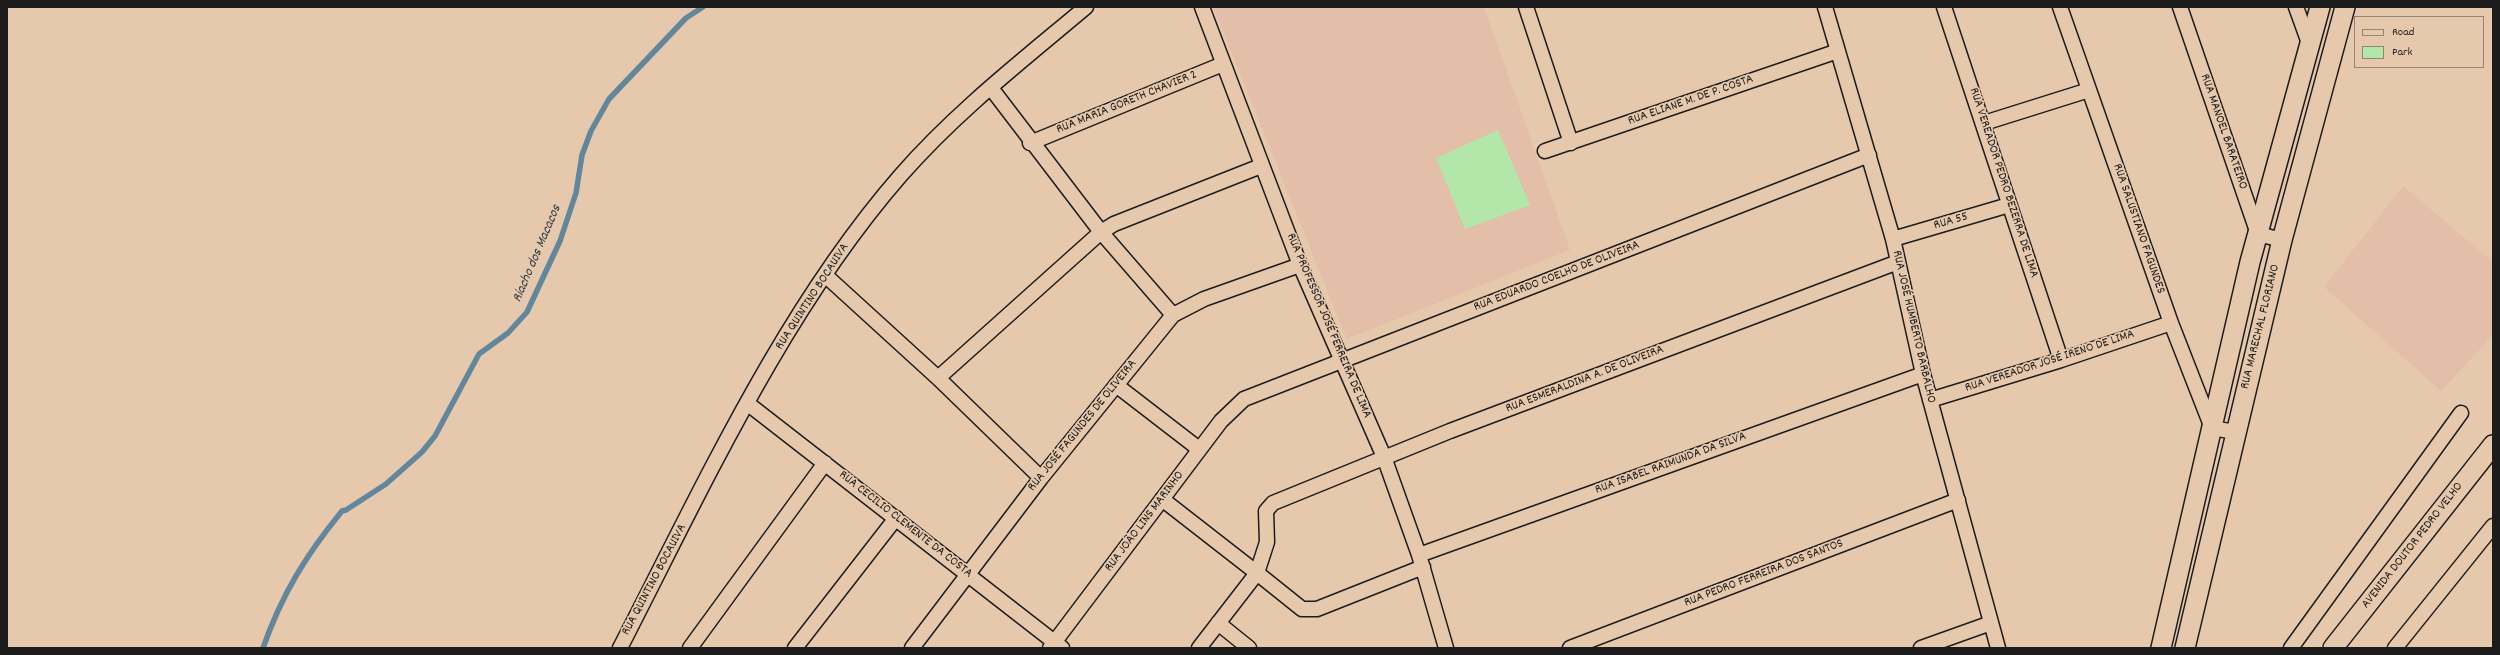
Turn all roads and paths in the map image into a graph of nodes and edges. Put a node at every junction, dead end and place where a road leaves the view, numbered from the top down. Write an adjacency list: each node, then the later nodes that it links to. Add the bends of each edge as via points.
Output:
1 (1086, 7): 16 (street, RUA QUINTINO BOCAUIVA)
2 (1202, 7): 13 (street, RUA PROFESSOR JOSÉ FERREIRA DE LIMA)
3 (1526, 7): 20 (street)
4 (1825, 7): 12 (street, RUA JOSÉ HUMBERTO BARBALHO)
5 (1944, 7): 18 (street, RUA VEREADOR PEDRO BEZERRA DE LIMA)
6 (2060, 7): 17 (street, RUA SALUSTIANO FAGUNDES)
7 (2180, 7): 26 (street, RUA MANOEL BARATEIRO)
8 (2296, 7): 11 (street)
9 (2320, 7): 11 (street, RUA MARECHAL FLORIANO)
10 (2345, 7): 15 (street, RUA MARECHAL FLORIANO)
11 (2309, 43): 14 (street, RUA MARECHAL FLORIANO)
12 (1838, 51): 20 (street, RUA ELIANE M. DE P. COSTA); 22 (street, RUA JOSÉ HUMBERTO BARBALHO)
13 (1223, 64): 19 (street, RUA MARIA GORETH CHAVIER 2); 23 (street, RUA PROFESSOR JOSÉ FERREIRA DE LIMA)
14 (2302, 69): 15 (street); 26 (street, RUA MARECHAL FLORIANO)
15 (2327, 75): 28 (street, RUA MARECHAL FLORIANO)
16 (991, 88): 19 (street); 31 (street, RUA QUINTINO BOCAUIVA, via 940,133 901,175)
17 (2089, 90): 18 (street); 33 (street, RUA SALUSTIANO FAGUNDES)
18 (1984, 123): 24 (street, RUA VEREADOR PEDRO BEZERRA DE LIMA)
19 (1030, 143): 25 (street)
20 (1571, 143): 21 (street, RUA ELIANE M. DE P. COSTA)
21 (1545, 151)
22 (1869, 155): 27 (street, RUA JOSÉ HUMBERTO BARBALHO); 35 (street, RUA EDUARDO COELHO DE OLIVEIRA)
23 (1261, 166): 25 (street, via 1114,224); 30 (street, RUA PROFESSOR JOSÉ FERREIRA DE LIMA)
24 (2009, 205): 27 (street, RUA 55); 34 (street, RUA VEREADOR PEDRO BEZERRA DE LIMA)
25 (1101, 232): 32 (street); 37 (street)
26 (2258, 234): 28 (street); 43 (street, RUA MARECHAL FLORIANO)
27 (1893, 239): 29 (street, RUA JOSÉ HUMBERTO BARBALHO)
28 (2282, 240): 44 (street, RUA MARECHAL FLORIANO)
29 (1898, 262): 36 (street, RUA JOSÉ HUMBERTO BARBALHO); 47 (street, RUA ESMERALDINA A. DE OLIVEIRA)
30 (1300, 265): 32 (street, RUA JOSÉ FAGUNDES DE OLIVEIRA, via 1204,299); 35 (street, RUA PROFESSOR JOSÉ FERREIRA DE LIMA)
31 (825, 274): 37 (street); 41 (street, RUA QUINTINO BOCAUIVA)
32 (1173, 315): 38 (street, RUA JOSÉ FAGUNDES DE OLIVEIRA)
33 (2171, 323): 34 (street, RUA VEREADOR JOSÉ IRENO DE LIMA); 43 (street, RUA SALUSTIANO FAGUNDES)
34 (2062, 360): 40 (street, RUA VEREADOR JOSÉ IRENO DE LIMA)
35 (1343, 361): 39 (street, RUA EDUARDO COELHO DE OLIVEIRA); 47 (street, RUA PROFESSOR JOSÉ FERREIRA DE LIMA)
36 (1923, 374): 40 (street, RUA JOSÉ HUMBERTO BARBALHO); 54 (street, RUA ISABEL RAIMUNDA DA SILVA)
37 (938, 378): 49 (street)
38 (1116, 385): 46 (street); 49 (street, RUA JOSÉ FAGUNDES DE OLIVEIRA)
39 (1244, 399): 46 (street, RUA JOÃO LINS MARINHO, via 1221,421)
40 (1930, 400): 51 (street, RUA JOSÉ HUMBERTO BARBALHO)
41 (747, 402): 48 (street, RUA CECILIO CLEMENTE DA COSTA); 60 (street, RUA QUINTINO BOCAUIVA)
42 (2461, 413): 72 (street)
43 (2212, 428): 44 (street); 70 (street, RUA MARECHAL FLORIANO)
44 (2235, 432): 71 (street, RUA MARECHAL FLORIANO)
45 (2493, 445): 73 (street, AVENIDA DOUTOR PEDRO VELHO)
46 (1199, 449): 50 (street, RUA JOÃO LINS MARINHO)
47 (1384, 457): 54 (street, RUA PROFESSOR JOSÉ FERREIRA DE LIMA); 55 (street, RUA ESMERALDINA A. DE OLIVEIRA, via 1273,503 1266,511 1267,542)
48 (825, 462): 52 (street, RUA CECILIO CLEMENTE DA COSTA); 61 (street)
49 (1041, 478): 56 (street, RUA JOSÉ FAGUNDES DE OLIVEIRA)
50 (1162, 499): 55 (street, RUA ISABEL RAIMUNDA DA SILVA); 59 (street, RUA JOÃO LINS MARINHO)
51 (1958, 500): 58 (street, RUA JOSÉ HUMBERTO BARBALHO); 67 (street, RUA PEDRO FERREIRA DOS SANTOS)
52 (896, 518): 56 (street, RUA CECILIO CLEMENTE DA COSTA); 62 (street)
53 (2493, 526): 74 (street)
54 (1421, 561): 55 (street, RUA ISABEL RAIMUNDA DA SILVA, via 1317,609 1302,609); 66 (street, RUA PROFESSOR JOSÉ FERREIRA DE LIMA)
55 (1257, 573): 57 (street)
56 (968, 574): 59 (street, RUA CECILIO CLEMENTE DA COSTA); 63 (street, RUA JOSÉ FAGUNDES DE OLIVEIRA)
57 (1218, 623): 64 (street); 65 (street)
58 (1991, 623): 68 (street); 69 (street, RUA JOSÉ HUMBERTO BARBALHO)
59 (1055, 646)
60 (620, 648)
61 (690, 648)
62 (795, 648)
63 (912, 648)
64 (1199, 648)
65 (1249, 648)
66 (1446, 648)
67 (1570, 648)
68 (1921, 648)
69 (1998, 648)
70 (2161, 648)
71 (2185, 648)
72 (2291, 648)
73 (2333, 648)
74 (2395, 648)

